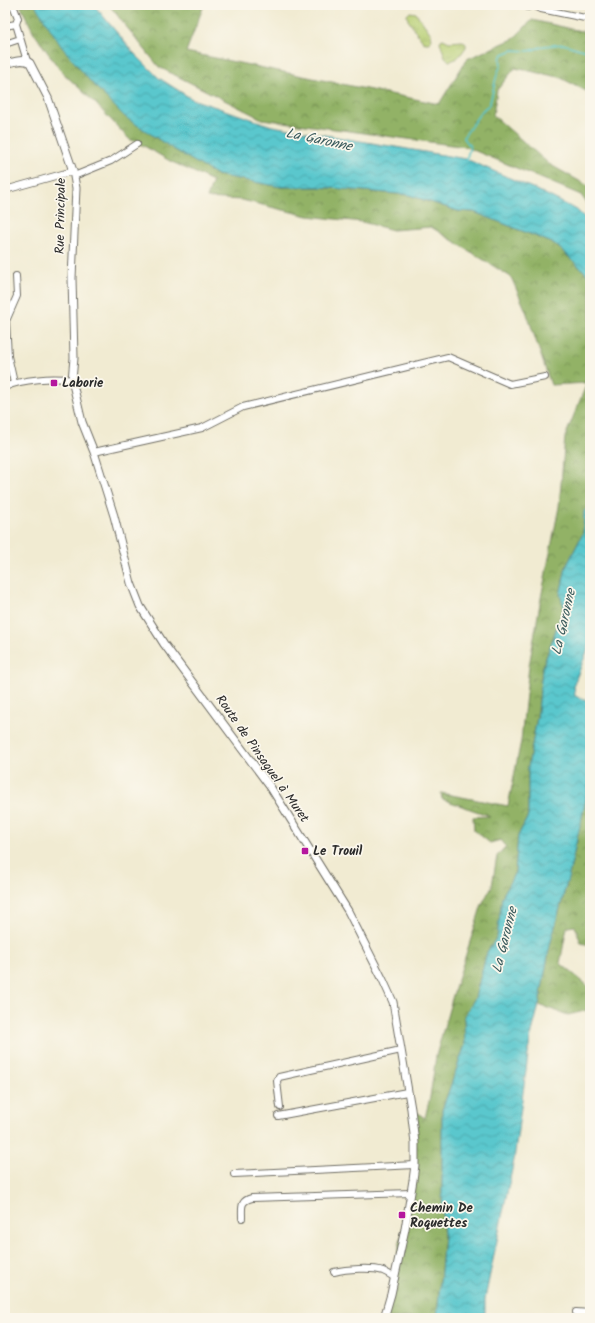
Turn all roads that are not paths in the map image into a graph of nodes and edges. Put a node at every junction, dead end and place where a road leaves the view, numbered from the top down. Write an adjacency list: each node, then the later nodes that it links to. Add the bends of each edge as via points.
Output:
1 (13, 5): 5 (street, via 18,18)
2 (524, 5): 3 (street)
3 (533, 5): 4 (street)
4 (590, 19)
5 (16, 24): 6 (street); 7 (street)
6 (5, 26)
7 (20, 40): 8 (street); 9 (street)
8 (5, 44)
9 (27, 61): 10 (street); 12 (street, Rue Principale, via 48,98)
10 (5, 64)
11 (137, 144): 12 (street, via 110,161)
12 (74, 174): 13 (street); 16 (street, Rue Principale, via 76,188 72,278)
13 (5, 190)
14 (16, 276): 17 (street, via 17,296 6,321 8,356)
15 (545, 377): 19 (street, via 510,384 448,356 243,408 202,428)
16 (72, 380): 17 (street, via 45,379); 19 (street, via 82,422)
17 (14, 383): 18 (street)
18 (5, 387)
19 (94, 452): 20 (street, Route de Pinsaguel à Muret, via 131,583 140,606 164,644 271,788 348,911 393,1002)
20 (401, 1050): 21 (street, Route de Pinsaguel à Muret); 22 (street, via 279,1077 277,1081)
21 (407, 1092): 23 (street); 24 (street, Route de Pinsaguel à Muret, via 415,1143)
22 (280, 1107)
23 (278, 1116)
24 (415, 1165): 25 (street); 26 (street, Route de Pinsaguel à Muret)
25 (234, 1174)
26 (411, 1193): 27 (street, via 252,1198 245,1200 242,1205); 29 (street, Route de Pinsaguel à Muret)
27 (242, 1218)
28 (334, 1272): 29 (street, via 345,1269 378,1270)
29 (395, 1278): 32 (street, Route de Pinsaguel à Muret)
30 (576, 1312): 31 (street)
31 (590, 1313)
32 (384, 1318)

